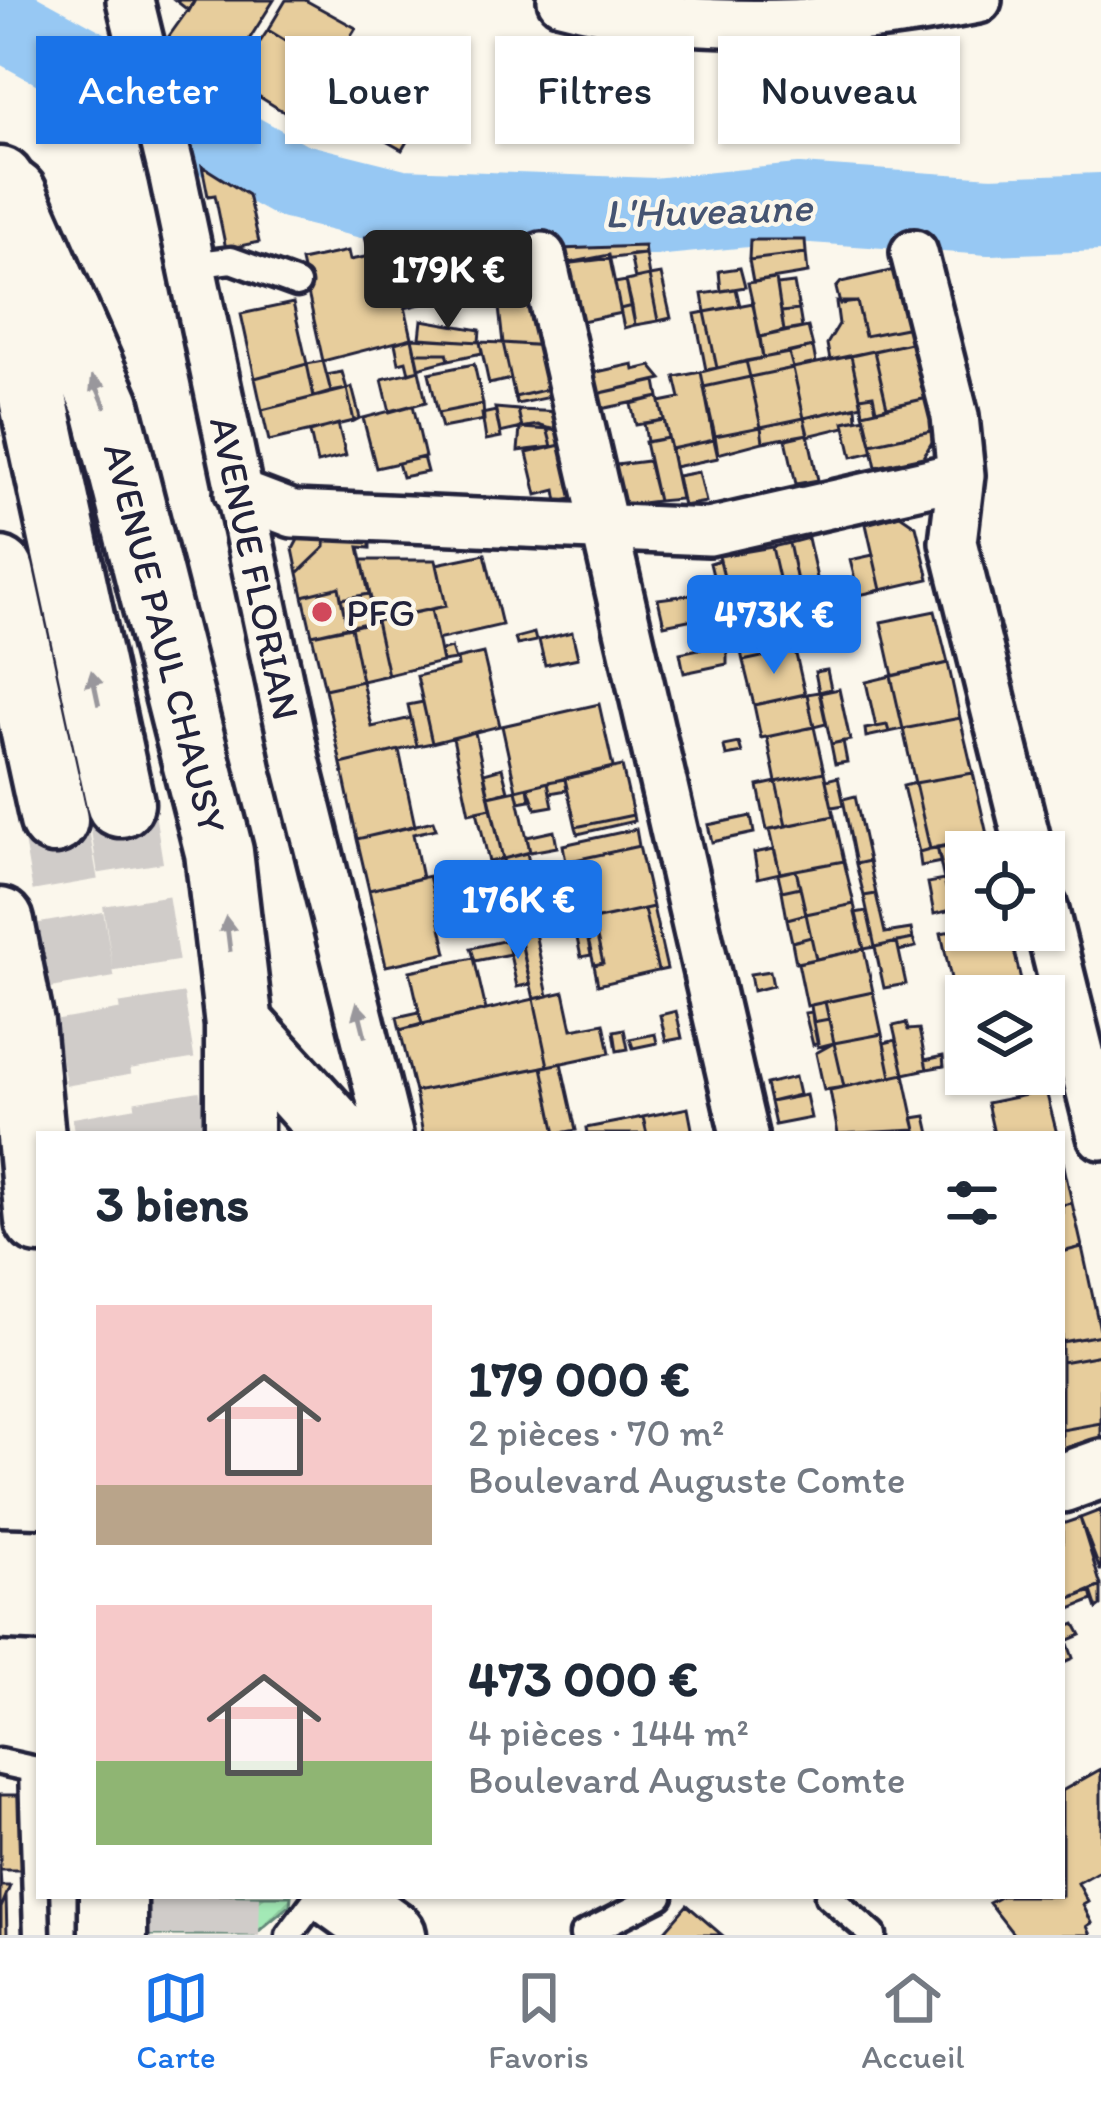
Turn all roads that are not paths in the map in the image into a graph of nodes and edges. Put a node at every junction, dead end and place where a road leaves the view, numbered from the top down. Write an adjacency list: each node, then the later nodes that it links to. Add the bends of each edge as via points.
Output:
1 (130, 0): 9 (street, AVENUE FLORIAN)
2 (561, 0): 4 (street, via 705,24)
3 (978, 0): 4 (street)
4 (885, 7)
5 (0, 164): 20 (main road, AVENUE PAUL CHAUSY, one-way to 5, via 219,852 106,405)
6 (0, 181): 15 (main road, one-way to 6, via 25,361)
7 (914, 253): 11 (street, via 955,416)
8 (542, 256): 13 (street)
9 (192, 265): 10 (lane, via 231,260); 12 (street, AVENUE FLORIAN)
10 (296, 284)
11 (961, 475): 13 (street, via 709,532); 17 (street, via 953,542)
12 (238, 493): 13 (street, via 293,514); 23 (street, AVENUE FLORIAN, one-way to 12)
13 (600, 526): 24 (street)
14 (0, 571): 16 (main road)
15 (120, 802)
16 (54, 820)
17 (1025, 831)
18 (0, 922): 26 (main road, via 20,1022)
19 (1055, 951): 25 (street)
20 (238, 1025): 21 (main road, AVENUE PAUL CHAUSY); 22 (main road)
21 (239, 1131)
22 (335, 1131)
23 (387, 1131)
24 (743, 1131)
25 (1101, 1136)
26 (36, 1189)
27 (1101, 1469): 28 (street)
28 (1065, 1482)
29 (0, 1558): 30 (street)
30 (36, 1559)
31 (0, 1610): 32 (street)
32 (36, 1612)
33 (0, 1762): 34 (lane, via 32,1769)
34 (36, 1880)
35 (37, 1899): 41 (lane)
36 (112, 1899): 42 (main road)
37 (316, 1899): 43 (lane)
38 (342, 1899): 44 (main road)
39 (655, 1899): 45 (lane)
40 (831, 1899): 46 (lane)
41 (38, 1935)
42 (113, 1935)
43 (289, 1935)
44 (392, 1935)
45 (583, 1935)
46 (873, 1935)

